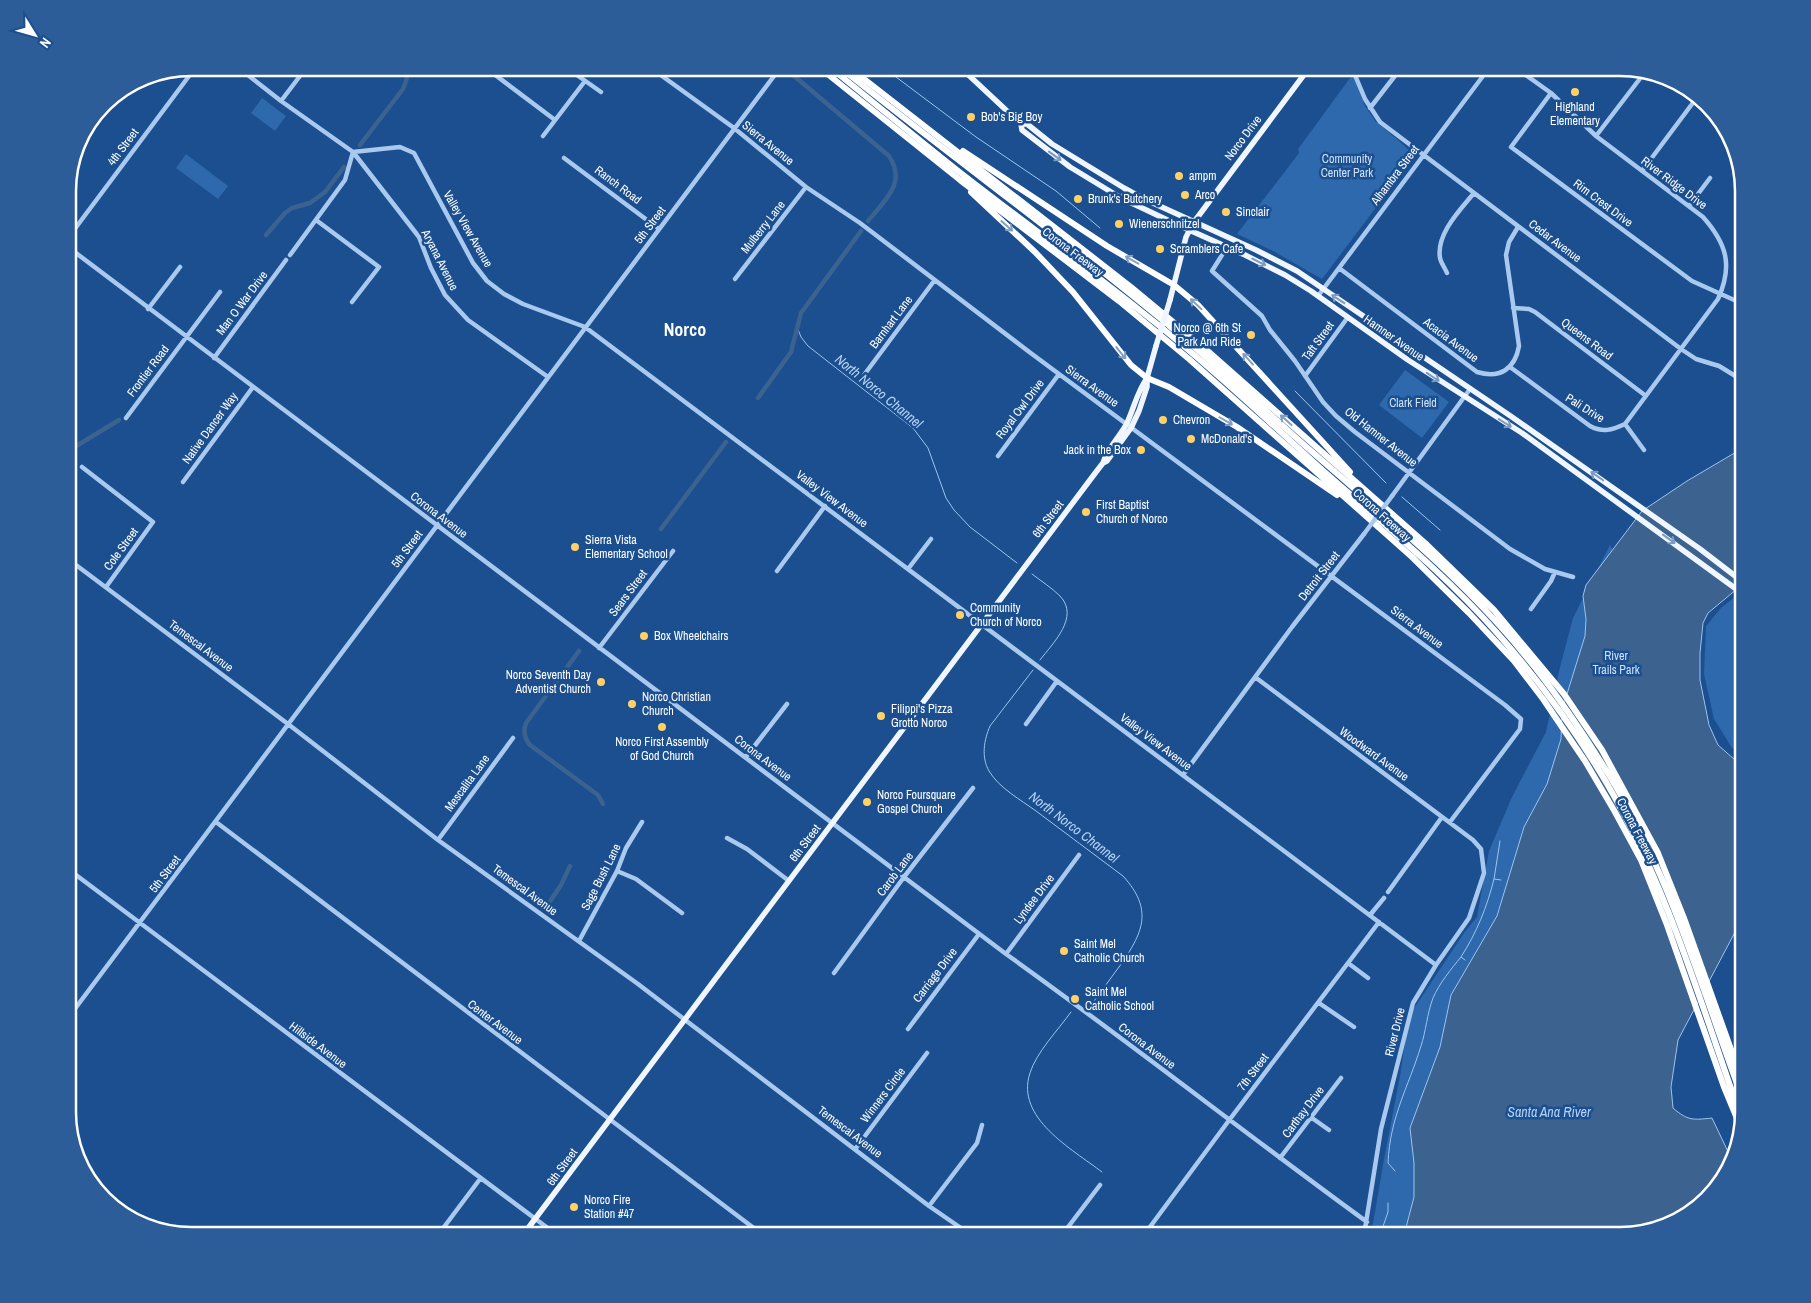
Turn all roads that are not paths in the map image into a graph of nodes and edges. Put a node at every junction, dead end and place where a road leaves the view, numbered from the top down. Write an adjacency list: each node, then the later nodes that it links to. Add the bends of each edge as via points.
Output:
1 (189, 76): 45 (street, 4th Street)
2 (249, 76): 22 (street)
3 (300, 76): 22 (street)
4 (496, 76): 26 (street)
5 (578, 76): 19 (street)
6 (662, 76): 28 (street, Sierra Avenue)
7 (773, 76): 28 (street, 5th Street)
8 (830, 76): 36 (highway, Corona Freeway)
9 (841, 76): 108 (highway, via 956,170 1144,313 1249,403 1457,591 1497,632)
10 (850, 76): 108 (highway, via 1186,340 1368,501 1461,585 1523,653)
11 (860, 76): 25 (highway, Corona Freeway)
12 (970, 76): 27 (main road, Hamner Avenue)
13 (1303, 76): 43 (main road, Norco Drive)
14 (1356, 76): 24 (street, Cedar Avenue)
15 (1395, 76): 24 (street)
16 (1483, 76): 32 (street, Alhambra Street)
17 (1527, 76): 21 (street, River Ridge Drive)
18 (1640, 78): 30 (street)
19 (585, 81): 20 (street); 26 (street)
20 (601, 92)
21 (1551, 93): 30 (street, River Ridge Drive); 58 (street, Rim Crest Drive, via 1511,147 1692,281)
22 (281, 101): 31 (street)
23 (1693, 103): 34 (street)
24 (1370, 108): 32 (street, Cedar Avenue, via 1380,122)
25 (914, 118): 55 (highway, one-way to 25, via 1107,246); 88 (highway, Corona Freeway, one-way to 25, via 1138,293)
26 (554, 120): 29 (street)
27 (1021, 124): 39 (main road, Hamner Avenue, one-way to 39, via 1022,130 1048,151); 40 (main road, Hamner Avenue, via 1027,124 1060,149)
28 (734, 128): 37 (street, Sierra Avenue); 46 (street, 5th Street)
29 (543, 136)
30 (1596, 136): 34 (street, River Ridge Drive)
31 (354, 152): 42 (street, Man O War Drive, via 345,180); 65 (street, Valley View Avenue, via 400,147 414,153 473,263 487,282 523,304); 72 (street, Aryana Avenue, via 420,237 445,295 468,320)
32 (1423, 154): 38 (street, Cedar Avenue); 51 (street, Alhambra Street)
33 (564, 158): 46 (street, Ranch Road)
34 (1642, 170): 41 (street, River Ridge Drive)
35 (1710, 178): 41 (street)
36 (960, 180): 75 (highway, one-way to 75, via 1074,292 1131,365); 90 (highway, Corona Freeway, via 1119,301)
37 (806, 186): 53 (street, Mulberry Lane); 54 (street, Sierra Avenue)
38 (1474, 193): 44 (street, Cedar Avenue); 52 (street, via 1445,234 1440,259)
39 (1121, 198): 40 (main road, via 1125,194 1138,200); 47 (main road, Hamner Avenue)
40 (1142, 198): 43 (main road, Hamner Avenue)
41 (1689, 206): 58 (street, River Ridge Drive, via 1715,230 1724,246 1726,270)
42 (316, 220): 61 (street, via 379,267); 68 (street, Man O War Drive)
43 (1194, 222): 47 (main road, 6th Street); 56 (main road, Hamner Avenue, via 1290,267)
44 (1518, 226): 63 (street, via 1506,256); 67 (street, Cedar Avenue)
45 (76, 227)
46 (659, 229): 65 (street, 5th Street)
47 (1190, 230): 48 (main road, Hamner Avenue); 55 (main road, 6th Street)
48 (1226, 247): 59 (main road, Hamner Avenue, one-way to 59, via 1285,275); 73 (street, Old Hamner Avenue, via 1212,271 1262,316)
49 (76, 253): 62 (street, Corona Avenue)
50 (180, 267): 62 (street)
51 (1339, 268): 56 (street, Alhambra Street); 69 (street, Acacia Avenue, via 1477,372 1498,374)
52 (1447, 273)
53 (735, 279)
54 (934, 281): 70 (street, Sierra Avenue); 71 (street, Barnhart Lane)
55 (1174, 285): 75 (main road, 6th Street, bridge); 88 (highway, one-way to 55, via 1198,305)
56 (1323, 289): 59 (street, Alhambra Street); 77 (main road, Hamner Avenue, one-way to 56)
57 (220, 292): 66 (street, Frontier Road)
58 (1721, 293): 60 (street, Rim Crest Drive); 67 (street, River Ridge Drive)
59 (1318, 296): 64 (main road, Hamner Avenue)
60 (1735, 300)
61 (352, 302)
62 (148, 308): 66 (street, Corona Avenue)
63 (1513, 308): 69 (street, via 1519,346); 79 (street, Queens Road, via 1535,312)
64 (1348, 317): 73 (street, Taft Street); 78 (main road, Hamner Avenue, one-way to 78)
65 (585, 327): 72 (street, 5th Street); 89 (street, Valley View Avenue)
66 (186, 337): 68 (street, Corona Avenue); 80 (street, Frontier Road)
67 (1681, 349): 74 (street, Cedar Avenue); 79 (street)
68 (214, 358): 76 (street, Corona Avenue)
69 (1510, 367): 81 (street, Pali Drive, via 1595,429 1613,430)
70 (1059, 374): 82 (street, Sierra Avenue); 84 (street, Royal Owl Drive)
71 (864, 375)
72 (548, 376): 91 (street, 5th Street)
73 (1305, 376): 86 (street, Old Hamner Avenue, via 1336,416)
74 (1735, 376)
75 (1147, 378): 82 (main road, 6th Street, via 1139,389); 90 (highway, one-way to 90, via 1169,387 1237,427)
76 (253, 387): 87 (street, Native Dancer Way); 91 (street, Corona Avenue)
77 (1470, 389): 78 (street, Detroit Street); 99 (main road, Hamner Avenue, one-way to 77)
78 (1464, 396): 86 (street, Detroit Street); 102 (main road, Hamner Avenue, one-way to 102, via 1522,433)
79 (1646, 396): 81 (street)
80 (126, 418)
81 (1625, 424): 83 (street)
82 (1129, 426): 98 (street, Sierra Avenue); 104 (main road, 6th Street, via 1107,462 1103,463)
83 (1644, 450)
84 (998, 456)
85 (82, 467): 101 (street, Cole Street, via 153,522)
86 (1410, 472): 97 (street, Old Hamner Avenue, via 1510,549); 98 (street, Detroit Street, bridge)
87 (183, 482)
88 (1375, 499): 143 (highway, Corona Freeway, via 1485,600 1556,682 1602,750 1658,852)
89 (825, 506): 95 (street, Valley View Avenue); 96 (street)
90 (1362, 513): 108 (highway, Corona Freeway, via 1412,557)
91 (436, 526): 105 (street, Corona Avenue); 110 (street, 5th Street)
92 (931, 539): 95 (street)
93 (673, 552): 105 (street, Sears Street)
94 (76, 564): 101 (street, Temescal Avenue)
95 (908, 569): 104 (street, Valley View Avenue)
96 (777, 571)
97 (1555, 572): 100 (street, Old Hamner Avenue); 103 (street)
98 (1332, 576): 106 (street, Detroit Street); 119 (street, Sierra Avenue, via 1521,719 1520,728)
99 (1735, 576)
100 (1573, 577)
101 (106, 587): 110 (street, Temescal Avenue)
102 (1735, 587)
103 (1531, 609)
104 (982, 625): 107 (street, Valley View Avenue); 120 (main road, 6th Street)
105 (599, 648): 113 (street, Corona Avenue)
106 (1255, 677): 114 (street, Detroit Street); 116 (street, Woodward Avenue)
107 (1057, 681): 111 (street); 114 (street, Valley View Avenue)
108 (1547, 694): 143 (highway, via 1572,717 1647,843); 152 (highway, via 1607,784 1645,856 1676,928); 153 (highway, Corona Freeway, via 1641,860)
109 (787, 704): 113 (street)
110 (288, 724): 117 (street, 5th Street); 122 (street, Temescal Avenue)
111 (1026, 724)
112 (513, 738): 122 (street, Mescalita Lane)
113 (746, 757): 120 (street, Corona Avenue)
114 (1183, 775): 132 (street, Valley View Avenue)
115 (973, 788): 127 (street, Carob Lane)
116 (1442, 817): 119 (street, Woodward Avenue); 129 (street)
117 (216, 822): 134 (street, 5th Street); 156 (street, Center Avenue)
118 (642, 822): 125 (street, Sage Bush Lane, via 626,848)
119 (1450, 822): 123 (street, Woodward Avenue)
120 (833, 823): 127 (street, Corona Avenue); 128 (main road, 6th Street)
121 (728, 838): 128 (street)
122 (438, 840): 136 (street, Temescal Avenue)
123 (1480, 849): 139 (street, River Drive, via 1484,873 1469,918)
124 (1079, 855): 137 (street, Lyndee Drive)
125 (618, 871): 131 (street, via 636,879); 136 (street, Sage Bush Lane)
126 (76, 875): 134 (street, Hillside Avenue)
127 (904, 877): 135 (street, Corona Avenue); 140 (street, Carob Lane)
128 (789, 881): 145 (main road, 6th Street)
129 (1388, 892)
130 (1384, 898): 132 (street)
131 (682, 913)
132 (1370, 915): 133 (street, Valley View Avenue)
133 (1380, 922): 138 (street, 7th Street); 139 (street, Valley View Avenue)
134 (140, 923): 144 (street, 5th Street); 161 (street, Hillside Avenue)
135 (979, 934): 137 (street, Corona Avenue); 147 (street, Carriage Drive)
136 (579, 941): 145 (street, Temescal Avenue)
137 (1006, 954): 155 (street, Corona Avenue)
138 (1348, 963): 141 (street); 142 (street, 7th Street)
139 (1436, 965): 165 (street, River Drive, via 1413,1003 1381,1129)
140 (834, 973)
141 (1368, 978)
142 (1319, 1003): 146 (street); 155 (street, 7th Street)
143 (1713, 1004): 149 (highway, Corona Freeway); 150 (highway)
144 (76, 1007)
145 (685, 1021): 156 (main road, 6th Street); 159 (street, Temescal Avenue)
146 (1354, 1027)
147 (908, 1029)
148 (927, 1053): 159 (street, Winners Circle)
149 (1735, 1060)
150 (1735, 1072)
151 (1341, 1078): 154 (street, Carthay Drive)
152 (1735, 1100)
153 (1735, 1113)
154 (1312, 1118): 158 (street); 160 (street, Carthay Drive)
155 (1230, 1119): 160 (street, Corona Avenue); 172 (street, 7th Street)
156 (610, 1121): 164 (main road, 6th Street); 169 (street, Center Avenue)
157 (982, 1125): 163 (street, via 977,1143)
158 (1329, 1130)
159 (856, 1148): 163 (street, Temescal Avenue)
160 (1280, 1158): 165 (street, Corona Avenue)
161 (480, 1179): 164 (street, Hillside Avenue); 166 (street)
162 (1100, 1185): 171 (street)
163 (929, 1206): 170 (street, Temescal Avenue)
164 (536, 1220): 167 (main road, 6th Street); 168 (street, Hillside Avenue)
165 (1367, 1222): 173 (street, River Drive)
166 (445, 1227)
167 (530, 1227)
168 (545, 1227)
169 (751, 1227)
170 (958, 1227)
171 (1069, 1227)
172 (1151, 1227)
173 (1366, 1227)

